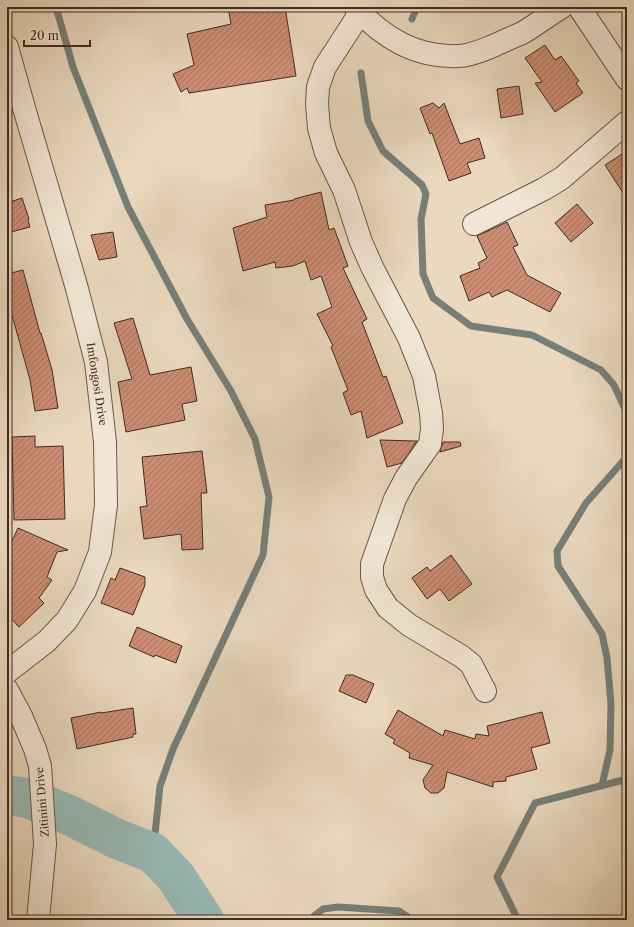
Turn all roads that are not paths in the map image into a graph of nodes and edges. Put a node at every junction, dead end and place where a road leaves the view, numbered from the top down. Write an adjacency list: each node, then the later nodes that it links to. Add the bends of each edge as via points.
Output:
1 (562, 7): 3 (street, via 523,32 482,51 460,56 436,55 411,48 389,38)
2 (579, 7): 5 (street)
3 (357, 10): 10 (street, via 325,67 318,93 319,128 326,153 344,190 361,242 409,338 424,376 432,429 430,444 395,499 372,564 372,577 376,590 388,608 409,625 471,664)
4 (7, 47): 8 (street, Imfongosi Drive, via 96,362 105,442 106,505 100,552 86,591 67,620 47,641)
5 (627, 79)
6 (627, 122): 7 (street, via 562,178)
7 (474, 224)
8 (7, 672)
9 (7, 690): 11 (street, Zitinini Drive, via 21,716 40,766 45,844)
10 (485, 691)
11 (38, 920)

